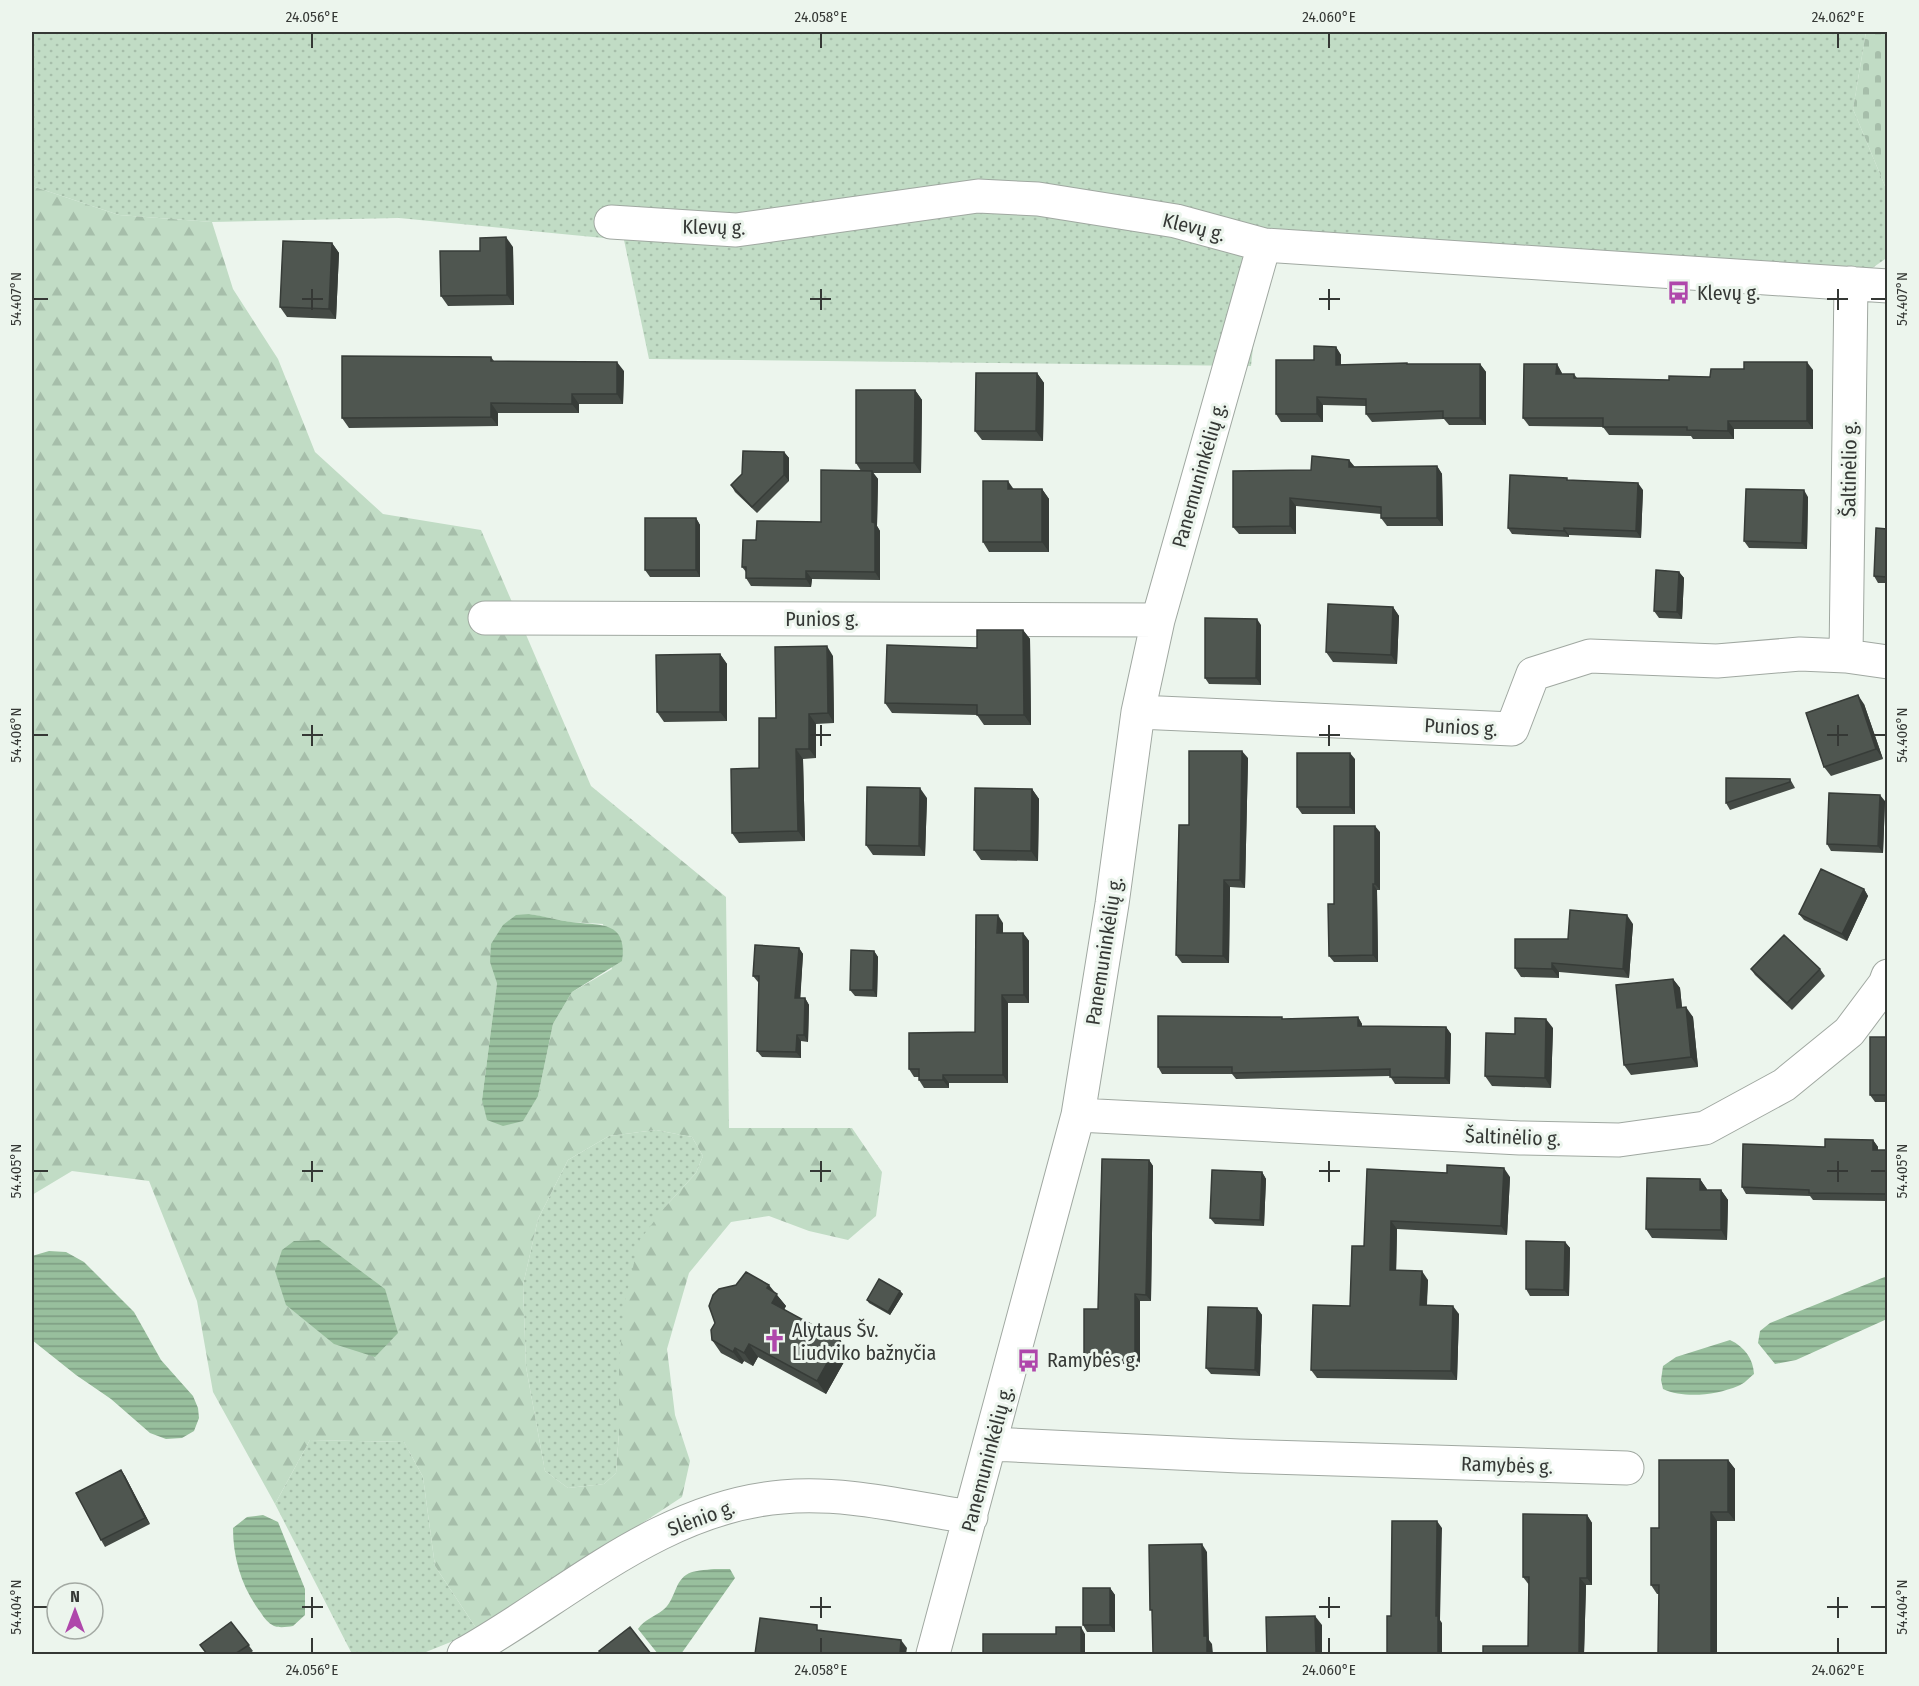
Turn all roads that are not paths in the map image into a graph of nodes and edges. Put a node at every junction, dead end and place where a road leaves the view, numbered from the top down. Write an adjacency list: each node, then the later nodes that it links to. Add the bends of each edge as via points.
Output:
1 (611, 222): 2 (street, Klevų g., via 736,230 978,196 1038,199 1176,221)
2 (1264, 245): 3 (street, Klevų g.); 6 (street, Panemuninkėlių g.)
3 (1851, 283): 4 (street, Klevų g.); 7 (street, Šaltinėlio g.)
4 (1887, 286)
5 (485, 618): 6 (street, Punios g.)
6 (1158, 620): 9 (street, Panemuninkėlių g.)
7 (1846, 656): 8 (street, Punios g.); 9 (street, Punios g., via 1800,654 1718,661 1590,656 1533,674 1512,729)
8 (1887, 662)
9 (1138, 712): 11 (street, Panemuninkėlių g.)
10 (1887, 976): 11 (street, Šaltinėlio g., via 1849,1032 1784,1084 1705,1128 1619,1140)
11 (1078, 1116): 12 (street, Panemuninkėlių g.)
12 (991, 1444): 13 (street, Ramybės g.); 14 (street, Panemuninkėlių g.)
13 (1627, 1468)
14 (971, 1517): 15 (street, Slėnio g., via 840,1496 783,1496 719,1508 636,1545); 16 (street, Panemuninkėlių g.)
15 (464, 1654)
16 (933, 1654)

